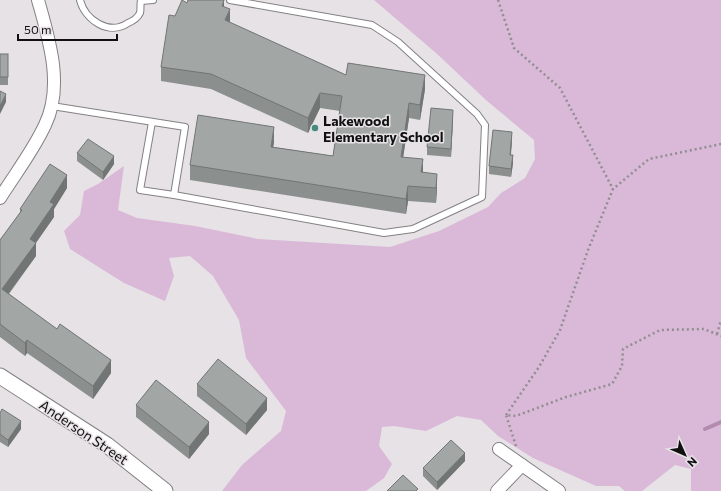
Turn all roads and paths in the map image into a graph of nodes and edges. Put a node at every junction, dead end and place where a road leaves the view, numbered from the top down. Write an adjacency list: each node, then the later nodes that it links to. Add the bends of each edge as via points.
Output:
1 (38, 0): 7 (street, via 48,37 54,76)
2 (80, 0): 6 (lane, via 83,10 94,20 113,29 134,20 140,12)
3 (153, 0): 6 (lane)
4 (230, 0): 11 (lane, via 372,25 398,42 477,114 485,125 482,197 412,229 384,233)
5 (498, 0): 10 (path, via 514,48 560,88)
6 (141, 1)
7 (52, 106): 8 (lane); 12 (street, via 36,142)
8 (152, 122): 11 (lane, via 185,127); 11 (lane, via 140,190)
9 (721, 144): 10 (path, via 649,159)
10 (613, 188): 17 (path, via 560,330 539,367)
11 (174, 195)
12 (0, 198)
13 (721, 320): 14 (path)
14 (717, 334): 15 (path); 17 (path, via 704,329 660,330 623,349 622,366 612,384 566,397 516,416)
15 (721, 336)
16 (0, 376): 20 (street, Anderson Street, via 107,445)
17 (506, 415): 19 (path)
18 (499, 449): 19 (street)
19 (522, 465): 21 (street); 22 (street)
20 (165, 491)
21 (497, 491)
22 (559, 491)

